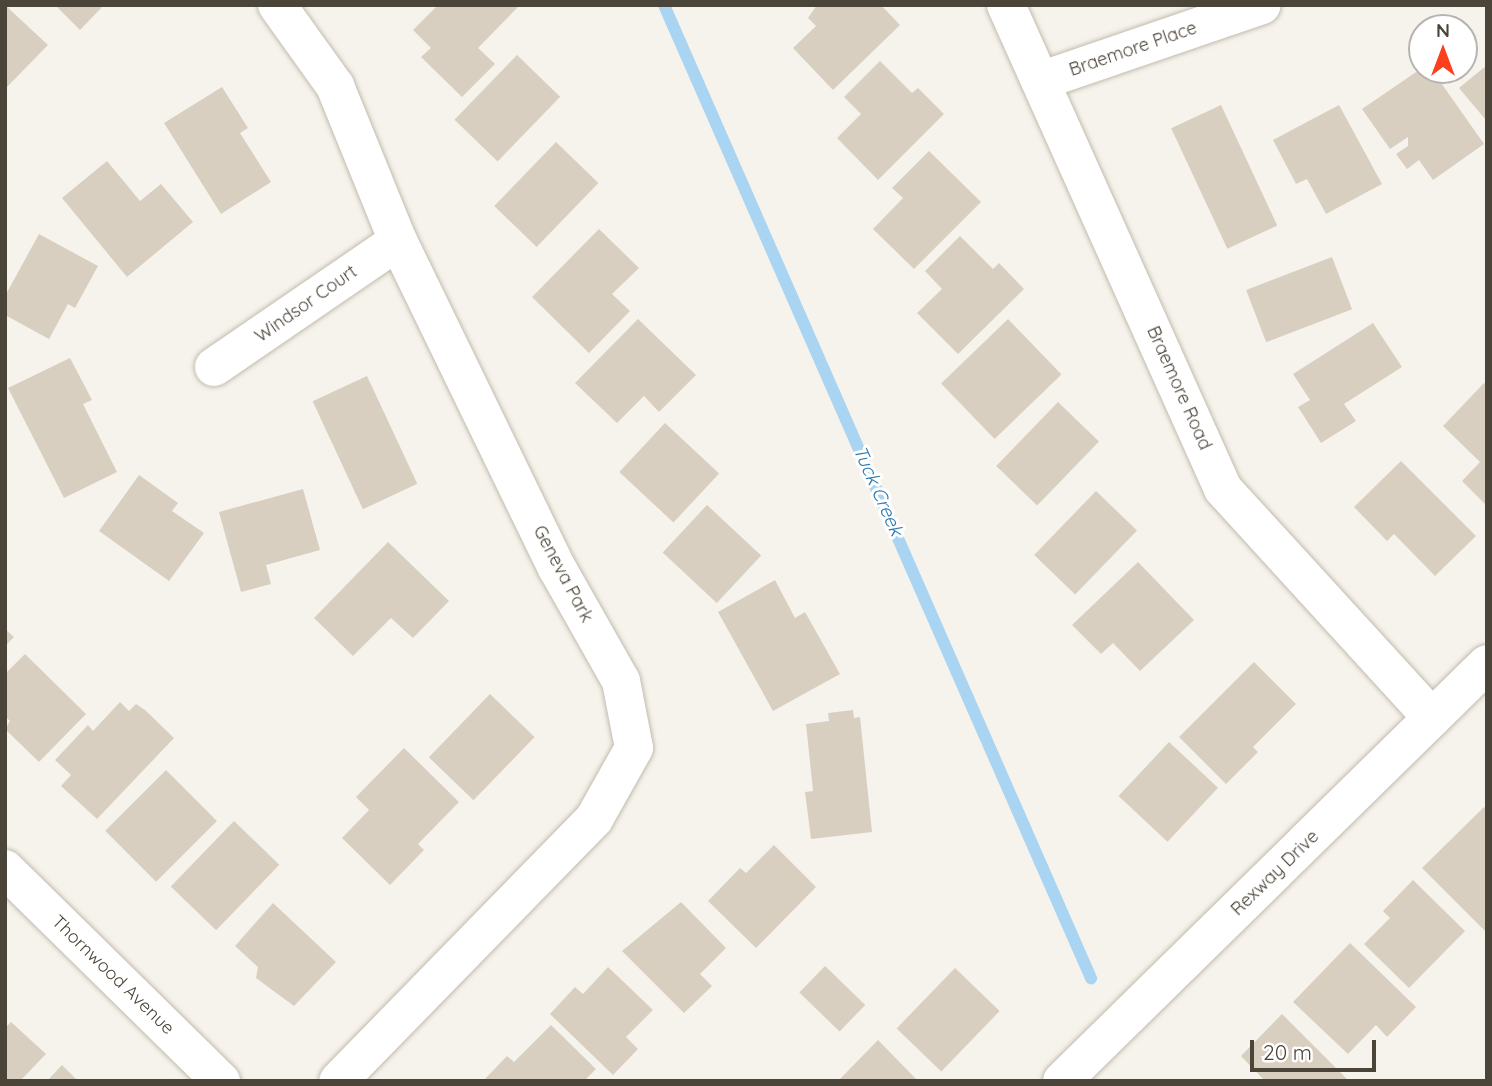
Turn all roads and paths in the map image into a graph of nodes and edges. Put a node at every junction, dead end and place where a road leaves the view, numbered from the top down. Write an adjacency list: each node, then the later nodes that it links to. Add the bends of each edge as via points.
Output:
1 (277, 5): 5 (street, Geneva Park, via 335,86)
2 (1006, 5): 4 (street, Braemore Road)
3 (1262, 5): 4 (street, Braemore Place)
4 (1043, 80): 8 (street, Braemore Road, via 1223,489)
5 (398, 240): 6 (street, Windsor Court); 12 (street, Geneva Park, via 557,568 621,681 634,748 594,819)
6 (214, 367)
7 (1487, 664): 8 (street, Rexway Drive)
8 (1432, 718): 10 (street, Rexway Drive)
9 (5, 869): 11 (street, Thornwood Avenue)
10 (1073, 1071)
11 (221, 1081)
12 (338, 1081)

